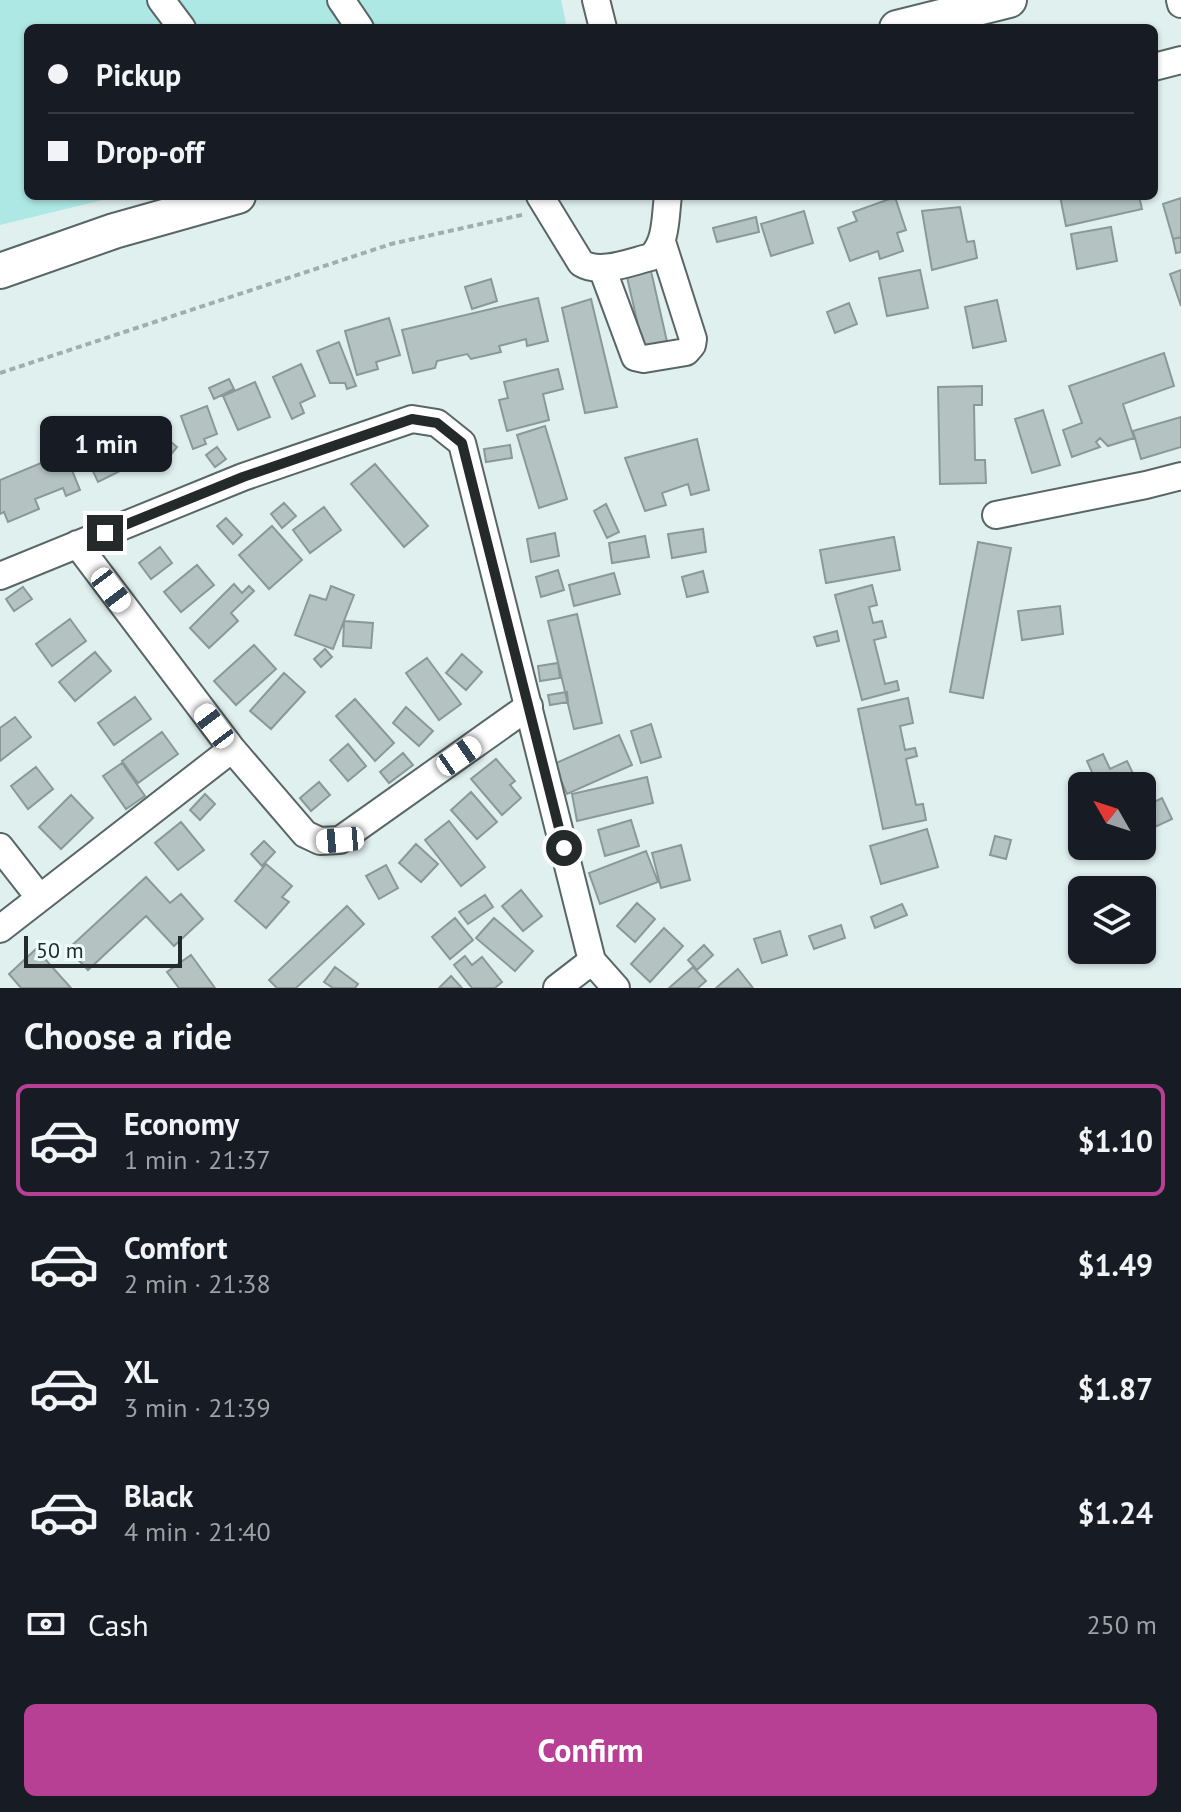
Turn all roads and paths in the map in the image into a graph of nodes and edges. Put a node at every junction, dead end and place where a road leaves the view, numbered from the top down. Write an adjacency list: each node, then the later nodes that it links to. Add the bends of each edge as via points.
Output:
1 (161, 0): 5 (street)
2 (341, 0): 6 (street)
3 (596, 0): 7 (street)
4 (1009, 0): 8 (main road)
5 (179, 24)
6 (357, 24)
7 (602, 24)
8 (913, 24)
9 (1181, 60): 10 (street)
10 (1158, 66)
11 (224, 200): 16 (main road)
12 (667, 200): 14 (street)
13 (544, 203): 15 (street, via 581,263); 17 (path, via 391,244)
14 (662, 242): 15 (street, via 651,257); 15 (street, via 693,339 686,352 644,359 632,354)
15 (602, 268)
16 (0, 271)
17 (0, 373)
18 (1181, 476): 19 (street)
19 (996, 515)
20 (77, 544): 21 (street); 22 (street, via 243,477 412,419 437,423 462,443); 23 (street)
21 (0, 576)
22 (529, 706): 23 (street, via 340,840 320,841 305,834); 27 (street)
23 (232, 749): 25 (street)
24 (0, 847): 25 (street)
25 (39, 897): 26 (street)
26 (0, 929)
27 (592, 961): 28 (street); 29 (street)
28 (557, 988)
29 (616, 988)

